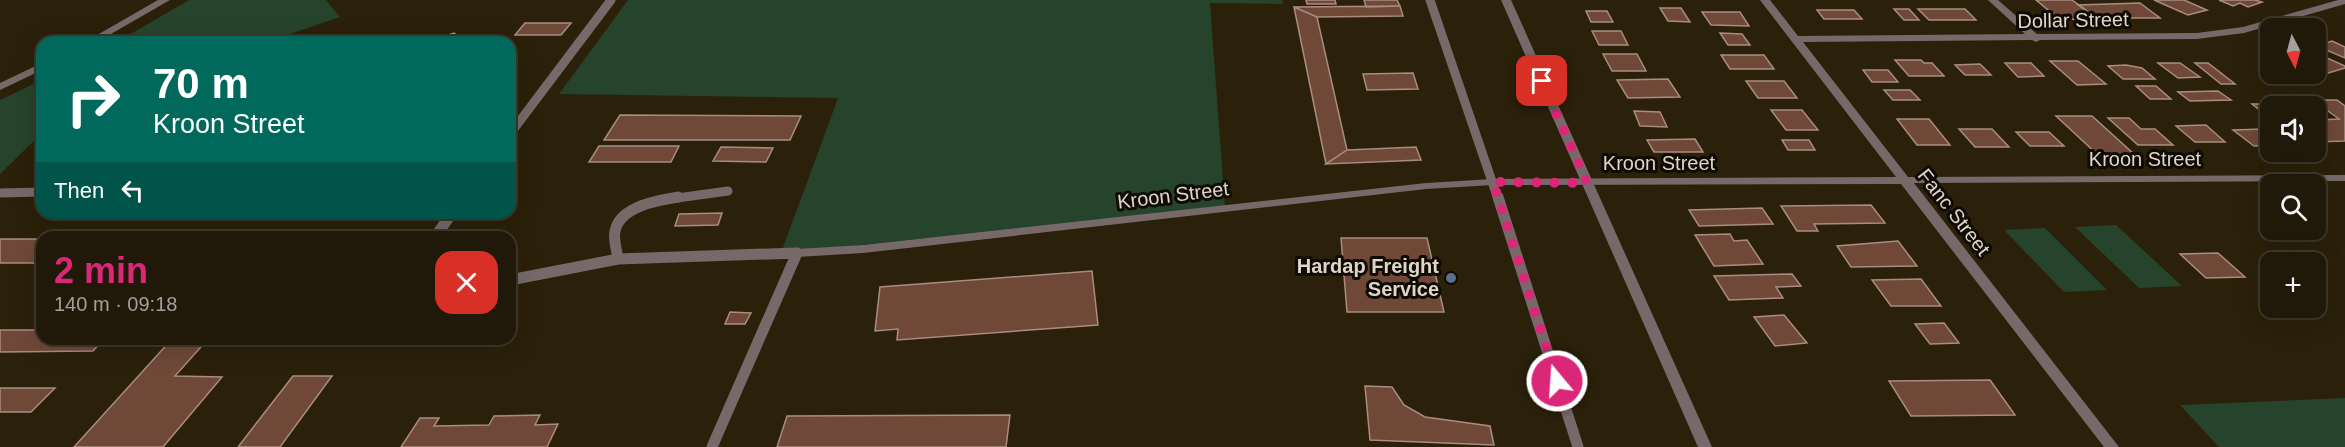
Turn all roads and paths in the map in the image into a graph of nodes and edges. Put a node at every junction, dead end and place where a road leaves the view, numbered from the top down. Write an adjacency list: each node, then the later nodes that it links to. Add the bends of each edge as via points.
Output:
1 (165, 0): 8 (street)
2 (611, 0): 13 (lane)
3 (1430, 0): 16 (lane)
4 (1506, 0): 17 (street)
5 (1765, 0): 9 (street, Fanc Street)
6 (1993, 0): 10 (street)
7 (2345, 1): 10 (street, Dollar Street, via 2217,35)
8 (101, 36)
9 (1797, 39): 10 (street, Dollar Street); 15 (street, Fanc Street)
10 (2036, 39)
11 (36, 69): 12 (street)
12 (0, 87)
13 (516, 126)
14 (2345, 178): 15 (street, Kroon Street)
15 (1904, 180): 17 (street, Kroon Street); 27 (street, Fanc Street)
16 (1493, 182): 17 (street, Kroon Street); 21 (street, Kroon Street); 25 (lane)
17 (1587, 183): 26 (street)
18 (728, 191): 22 (lane, via 655,203 626,215 615,231)
19 (36, 192): 20 (lane)
20 (0, 193)
21 (797, 253): 22 (lane); 24 (lane)
22 (618, 259): 23 (lane)
23 (516, 279)
24 (712, 447)
25 (1578, 447)
26 (1705, 447)
27 (2112, 447)

